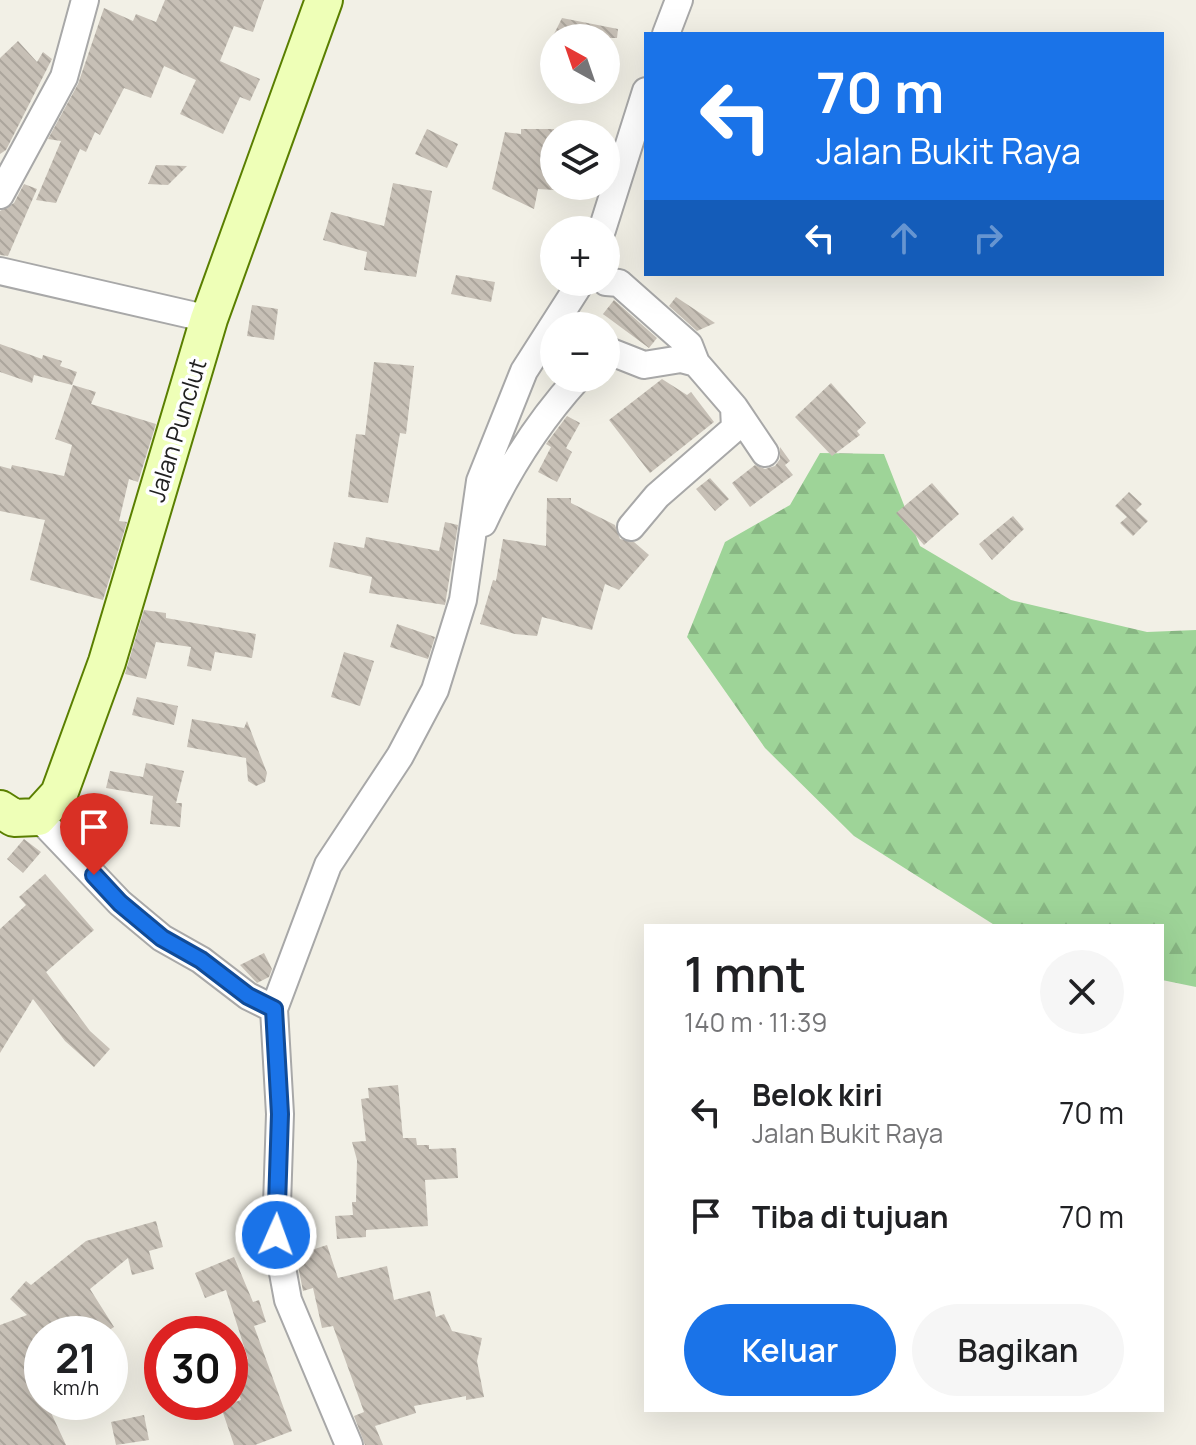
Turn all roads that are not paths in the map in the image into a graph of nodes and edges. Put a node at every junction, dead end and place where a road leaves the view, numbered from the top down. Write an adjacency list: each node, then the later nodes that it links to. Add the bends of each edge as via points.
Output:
1 (85, 0): 6 (street, via 64,77)
2 (324, 0): 11 (main road, Jalan Punclut)
3 (679, 0): 4 (street)
4 (667, 32)
5 (644, 97): 7 (street)
6 (0, 195)
7 (606, 216)
8 (0, 271): 11 (street)
9 (620, 284): 13 (street, via 689,345)
10 (572, 296): 18 (street, via 509,403 480,481)
11 (209, 319): 20 (main road, Jalan Punclut, via 107,662 59,794)
12 (620, 356): 13 (street, via 644,365 681,359)
13 (696, 363): 15 (street)
14 (565, 392): 18 (street, via 543,416 502,481)
15 (734, 407): 16 (street); 17 (street, via 735,428 657,496)
16 (765, 453)
17 (631, 527)
18 (469, 552): 21 (street, via 463,600 435,690 400,756 328,865)
19 (0, 809): 20 (main road, via 14,818)
20 (38, 817): 21 (street, via 120,903 162,938)
21 (274, 1009): 22 (street, via 280,1114 276,1235 297,1328)
22 (349, 1445)

